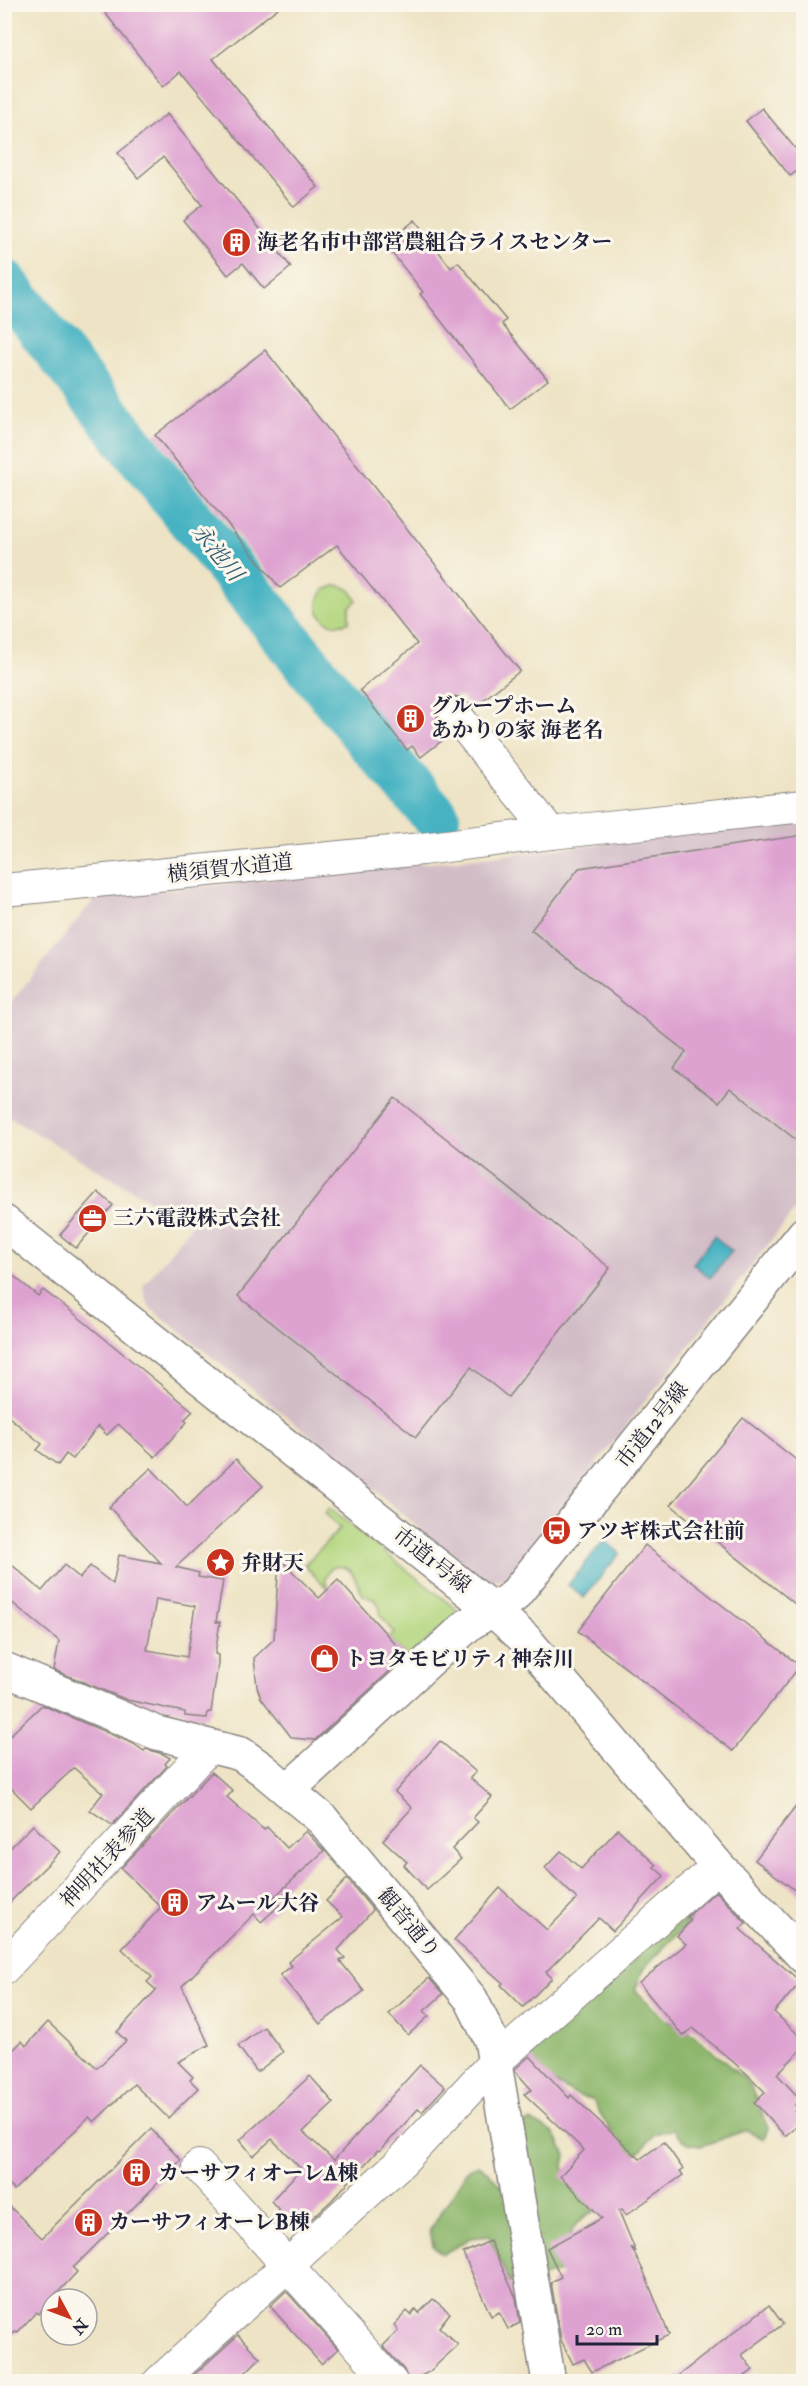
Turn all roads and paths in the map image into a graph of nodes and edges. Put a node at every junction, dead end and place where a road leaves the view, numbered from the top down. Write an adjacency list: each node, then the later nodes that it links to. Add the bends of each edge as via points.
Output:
1 (455, 714): 3 (street)
2 (804, 806): 3 (street, 横須賀水道道)
3 (551, 833): 4 (street, 横須賀水道道)
4 (4, 891)
5 (4, 1222): 7 (street, 市道1号線)
6 (804, 1234): 7 (street, 市道12号線, via 553,1550 513,1597)
7 (494, 1610): 10 (street, 市道12号線, via 469,1624); 11 (street, 市道1号線, via 525,1639)
8 (4, 1670): 9 (street, 観音通り, via 157,1732)
9 (209, 1747): 10 (street, 観音通り, via 241,1754); 13 (street, 神明社表参道)
10 (288, 1790): 14 (street, 観音通り, via 323,1820 471,1999 491,2040)
11 (718, 1866): 12 (street, 市道1号線); 14 (street)
12 (804, 1957)
13 (4, 1968)
14 (494, 2063): 16 (street, via 401,2162); 19 (street, 観音通り)
15 (199, 2166): 16 (street)
16 (288, 2265): 17 (street); 18 (street)
17 (159, 2382)
18 (391, 2382)
19 (549, 2382)

